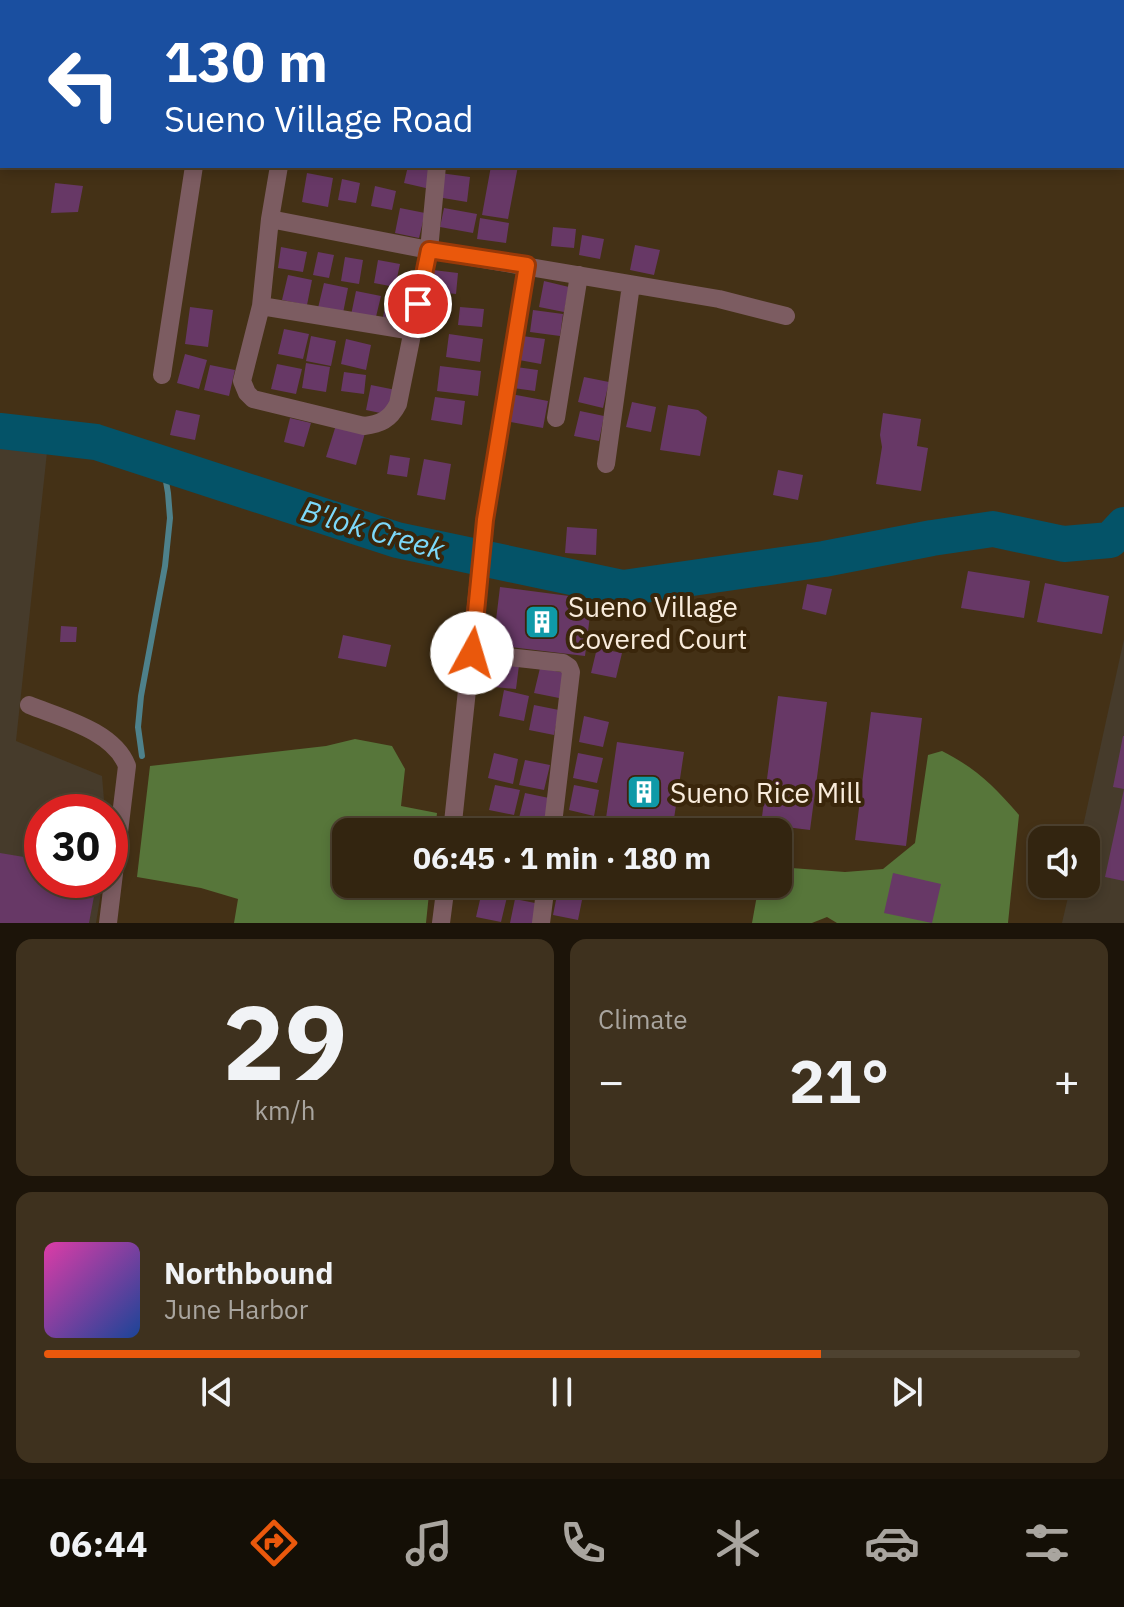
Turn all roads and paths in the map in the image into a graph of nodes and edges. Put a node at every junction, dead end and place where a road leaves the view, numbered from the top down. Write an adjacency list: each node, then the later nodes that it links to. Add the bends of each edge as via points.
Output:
1 (194, 168): 12 (street)
2 (279, 168): 4 (street)
3 (437, 168): 5 (street)
4 (270, 219): 5 (street); 9 (street)
5 (429, 250): 6 (street); 11 (street)
6 (527, 265): 7 (street); 15 (street, via 485,520)
7 (579, 275): 8 (street); 13 (street)
8 (631, 285): 10 (street); 14 (street)
9 (261, 306): 11 (street); 11 (street, via 242,381 247,393 253,399 364,426 378,424 395,411)
10 (786, 316)
11 (413, 331)
12 (162, 375)
13 (556, 418)
14 (606, 464)
15 (472, 653): 17 (street); 18 (street, via 569,667)
16 (29, 705): 21 (street, via 107,739 124,757)
17 (454, 818)
18 (554, 818)
19 (444, 898): 22 (street)
20 (544, 898): 23 (street)
21 (108, 923)
22 (441, 923)
23 (541, 923)

